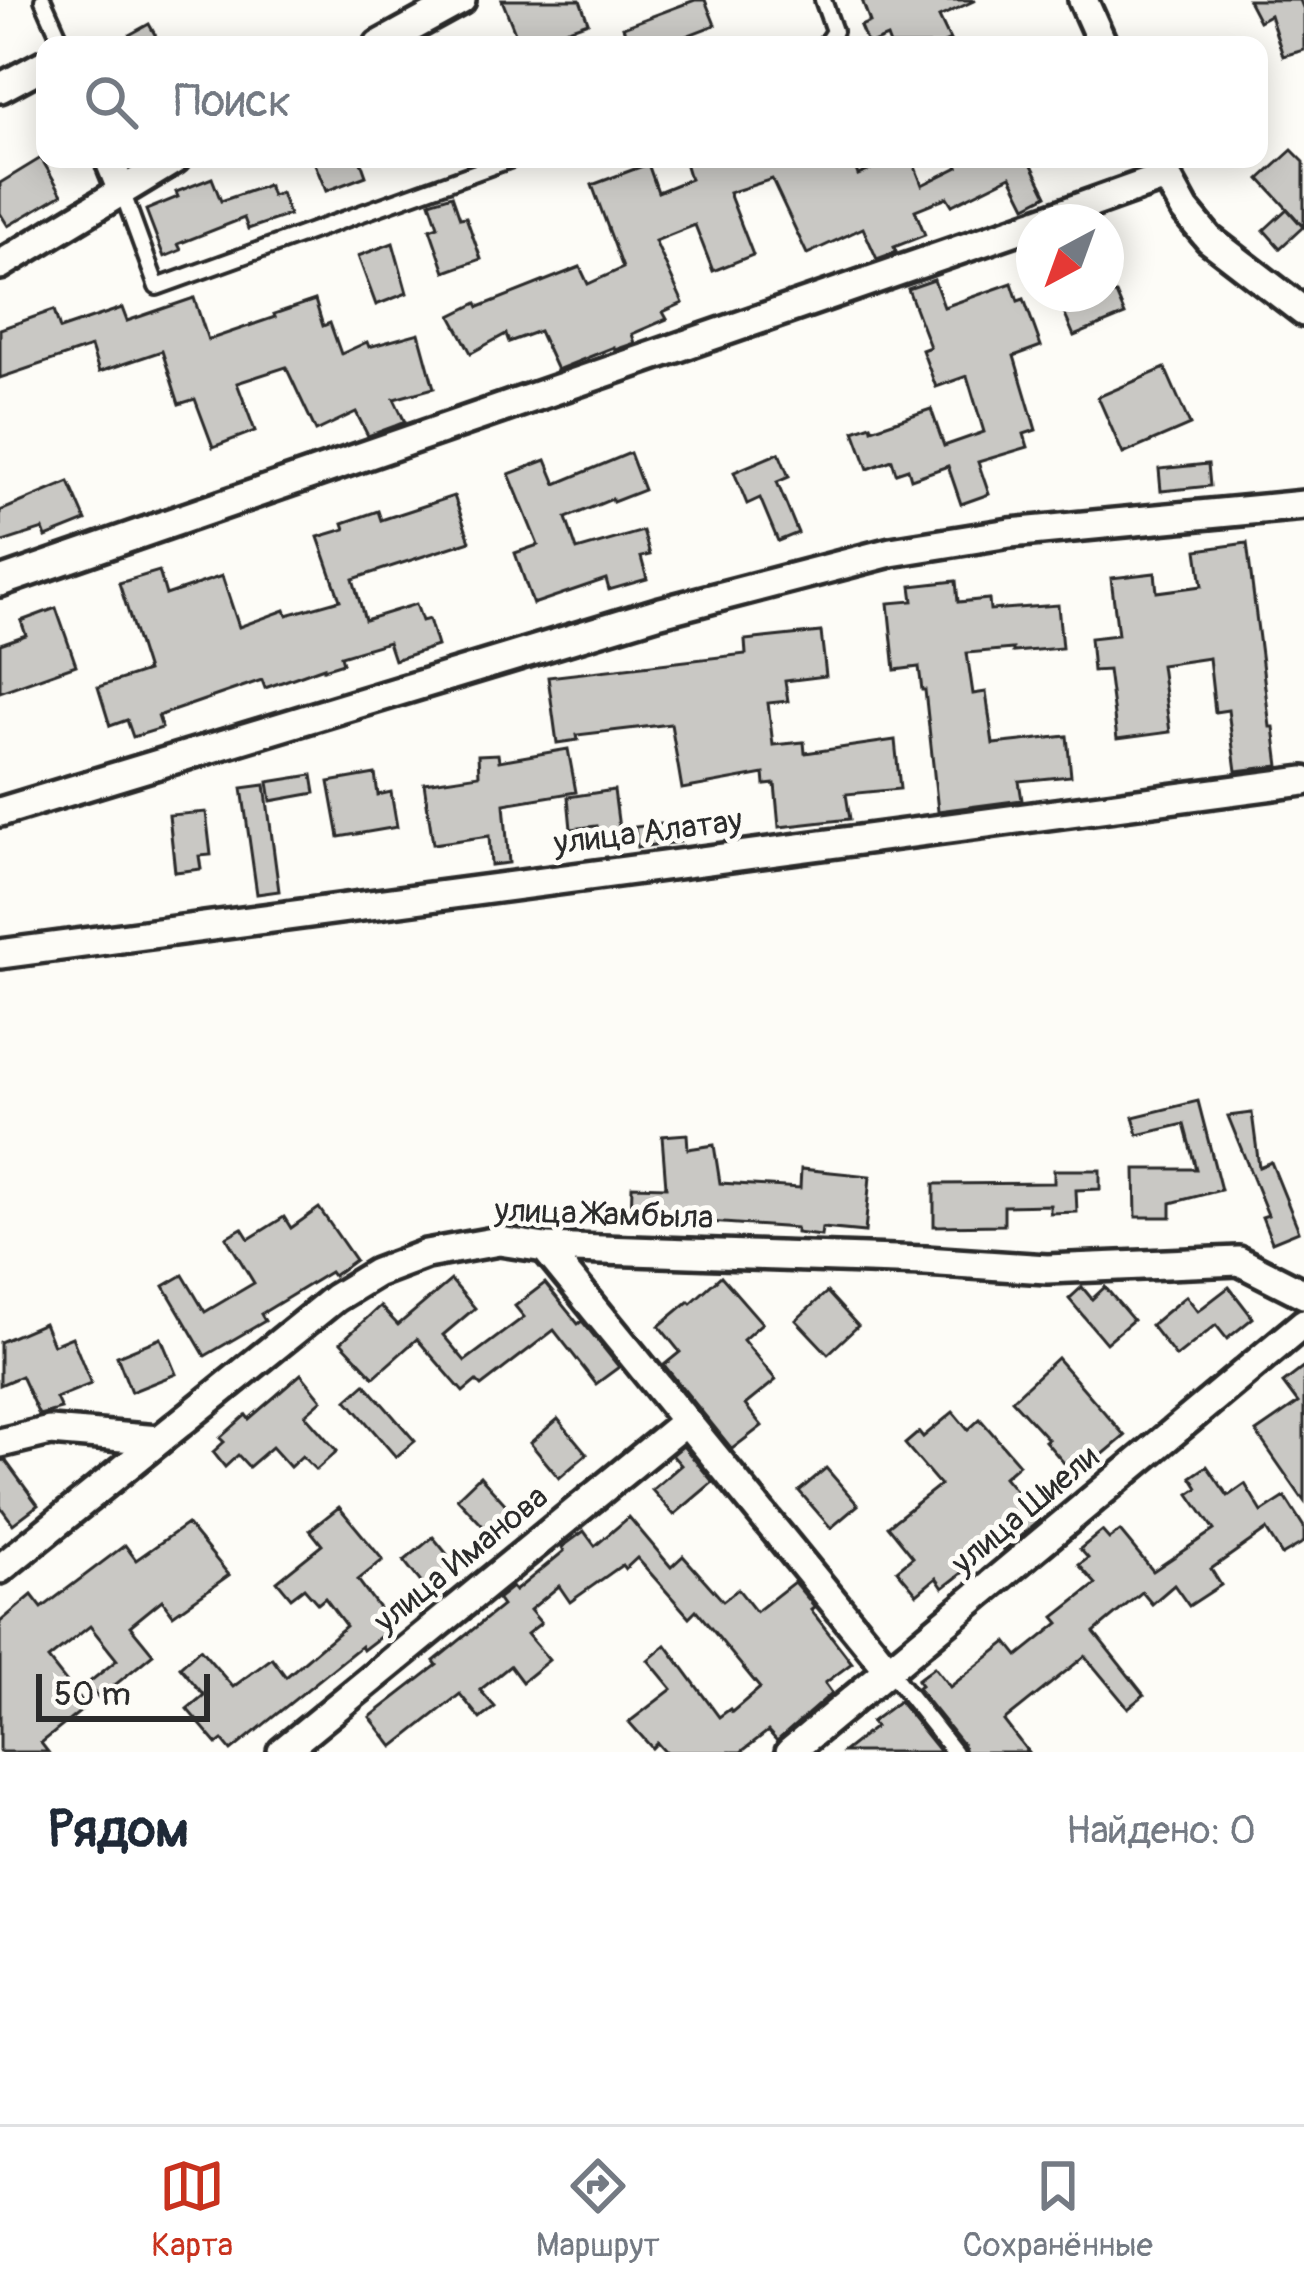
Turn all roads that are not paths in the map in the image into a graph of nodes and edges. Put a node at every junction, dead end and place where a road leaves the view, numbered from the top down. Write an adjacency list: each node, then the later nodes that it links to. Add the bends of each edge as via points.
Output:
1 (43, 0): 5 (lane)
2 (461, 0): 6 (street)
3 (823, 0): 7 (lane)
4 (1083, 0): 8 (street)
5 (59, 36)
6 (395, 36)
7 (831, 36)
8 (1099, 36)
9 (36, 69): 10 (street)
10 (0, 88)
11 (113, 168): 15 (street)
12 (160, 168): 15 (street)
13 (487, 168): 15 (lane, via 157,287)
14 (1161, 168): 16 (street); 19 (street, via 1209,239)
15 (122, 191): 18 (street)
16 (1079, 204)
17 (1016, 230): 21 (street)
18 (0, 265)
19 (1304, 312)
20 (1304, 505): 23 (street, via 890,552 657,613)
21 (0, 582)
22 (1304, 781): 24 (street, улица Алатау)
23 (0, 812)
24 (0, 954)
25 (545, 1248): 26 (street, улица Жамбыла, via 1047,1269 1239,1261); 28 (street); 29 (street, улица Жамбыла, via 499,1241 376,1273)
26 (1304, 1294)
27 (1304, 1322): 32 (street, улица Шиели)
28 (686, 1421): 32 (street); 33 (street, улица Иманова)
29 (159, 1440): 30 (street, via 50,1431); 31 (street, улица Жамбыла)
30 (0, 1443)
31 (0, 1569)
32 (889, 1670): 34 (street, улица Шиели); 35 (lane)
33 (281, 1752)
34 (790, 1752)
35 (954, 1752)

